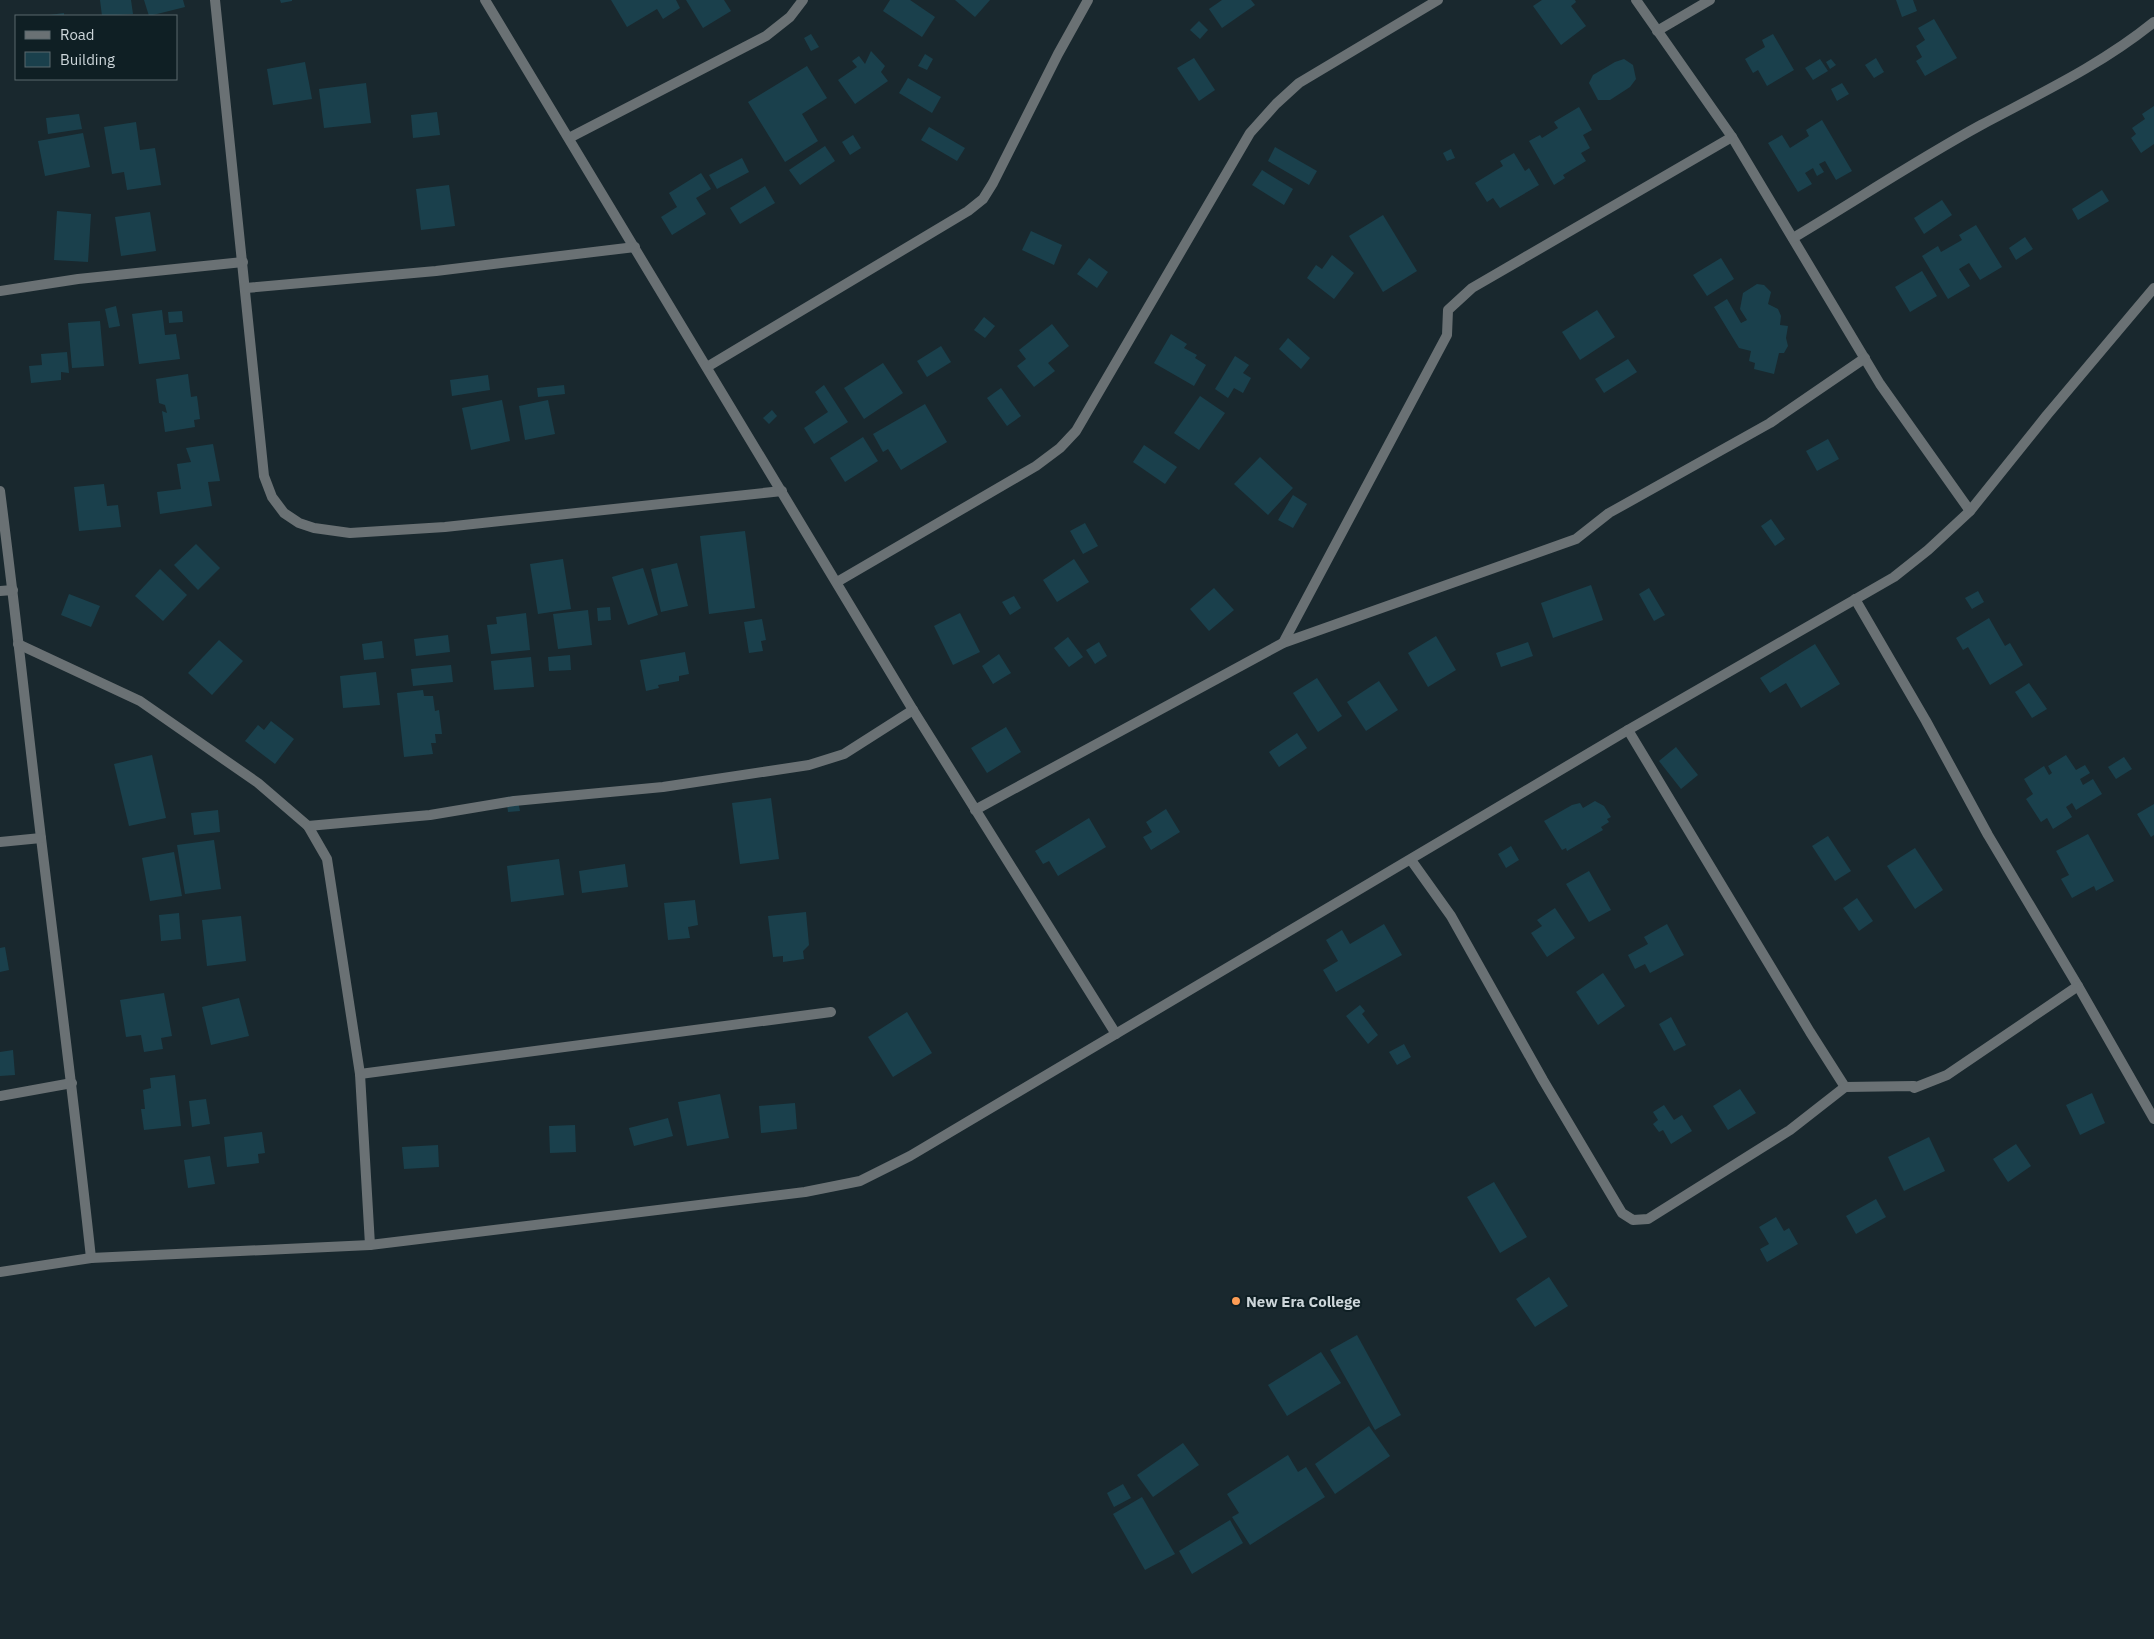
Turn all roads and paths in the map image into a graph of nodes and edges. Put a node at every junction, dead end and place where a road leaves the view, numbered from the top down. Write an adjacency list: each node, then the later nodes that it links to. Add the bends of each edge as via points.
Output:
1 (214, 0): 14 (street)
2 (485, 0): 11 (street)
3 (803, 0): 11 (street, via 790,17 766,36)
4 (1088, 0): 19 (street, via 983,199)
5 (1438, 0): 23 (street, via 1299,83 1250,133 1076,431 1060,448 1036,466)
6 (1636, 0): 9 (street)
7 (1710, 0): 9 (street)
8 (2154, 22): 12 (street, via 2128,43 2074,77 1980,126)
9 (1657, 31): 10 (street)
10 (1732, 137): 12 (street); 27 (street, via 1472,288 1448,310 1447,335)
11 (569, 138): 13 (street)
12 (1793, 238): 18 (street)
13 (635, 248): 15 (street, via 436,271); 19 (street)
14 (243, 262): 15 (street); 17 (street, via 78,279)
15 (246, 288): 21 (street, via 264,476 272,497 284,513 299,523 350,532 445,527)
16 (2154, 288): 22 (street)
17 (0, 291)
18 (1864, 358): 22 (street); 27 (street, via 1770,423 1609,513 1576,539)
19 (707, 367): 21 (street)
20 (0, 491): 24 (street)
21 (782, 491): 23 (street)
22 (1970, 511): 26 (street, via 1928,550 1894,576)
23 (837, 582): 29 (street)
24 (13, 590): 25 (street); 28 (street)
25 (0, 591)
26 (1855, 599): 30 (street); 36 (street, via 1988,835)
27 (1283, 643): 31 (street)
28 (18, 644): 32 (street, via 140,701 258,783); 33 (street)
29 (913, 710): 31 (street); 32 (street, via 844,754 809,765 663,787)
30 (1628, 730): 35 (street); 41 (street)
31 (975, 810): 38 (street)
32 (308, 826): 39 (street, via 327,859)
33 (41, 838): 34 (street); 40 (street)
34 (0, 842)
35 (1411, 860): 38 (street); 41 (street, via 1451,916 1572,1130 1622,1213 1629,1218 1648,1219 1790,1130)
36 (2078, 986): 41 (street, via 1932,1082 1914,1088); 43 (street)
37 (831, 1012): 39 (street)
38 (1116, 1034): 44 (street, via 910,1156 860,1181 805,1192)
39 (360, 1074): 44 (street)
40 (72, 1083): 42 (street); 45 (street)
41 (1845, 1087)
42 (0, 1096)
43 (2154, 1119)
44 (370, 1245): 45 (street)
45 (91, 1258): 46 (street)
46 (0, 1272)

